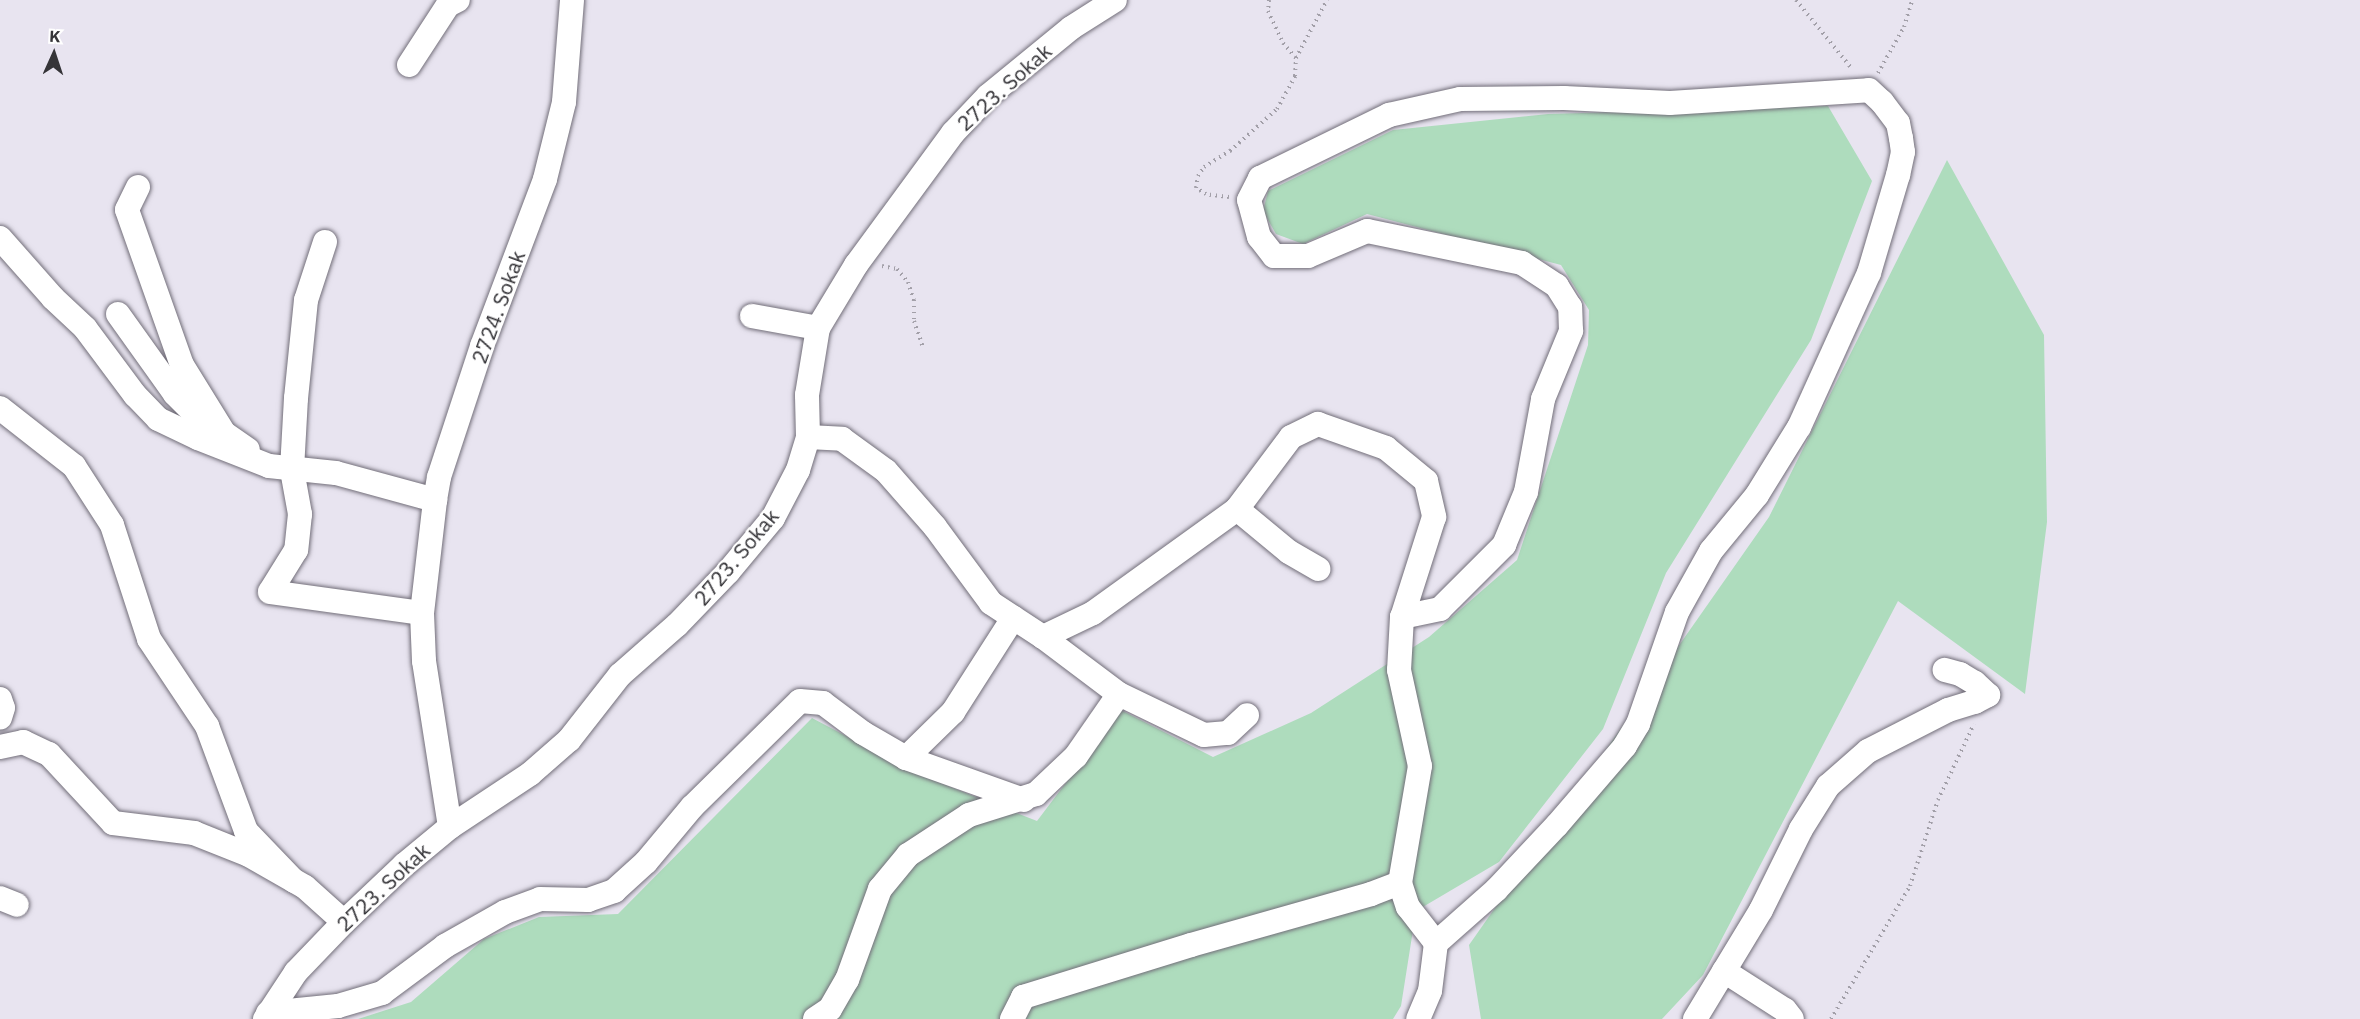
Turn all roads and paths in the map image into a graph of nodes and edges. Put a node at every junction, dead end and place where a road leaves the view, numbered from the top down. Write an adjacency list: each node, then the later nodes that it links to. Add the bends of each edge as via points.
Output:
1 (458, 0): 11 (street, via 448,5)
2 (572, 0): 26 (street, 2724. Sokak, via 564,102 545,179 482,346)
3 (1086, 0): 9 (street)
4 (1115, 0): 9 (street, 2723. Sokak)
5 (1269, 0): 10 (path, via 1273,22)
6 (1327, 0): 10 (path)
7 (1796, 0): 12 (path)
8 (1912, 0): 12 (path, via 1904,27)
9 (1071, 28): 17 (street, 2723. Sokak, via 988,96 953,133)
10 (1296, 58): 14 (path, via 1295,76 1277,109 1230,151 1203,167 1198,176 1196,188 1206,194)
11 (409, 65)
12 (1869, 90): 14 (street, via 1670,103 1460,99 1389,115 1318,147 1260,178); 46 (street, via 1898,123 1903,152 1869,273 1799,427 1757,495 1711,551 1677,612 1638,724 1625,746 1496,890)
13 (138, 187): 23 (street, via 127,210 130,221 182,365)
14 (1249, 200): 30 (street, via 1259,237 1274,256 1308,256 1367,231 1522,263 1557,286 1570,307 1571,332 1543,399 1526,492 1504,545 1440,609)
15 (0, 238): 25 (street, via 85,328 158,419)
16 (325, 242): 25 (street, via 306,300)
17 (871, 244): 20 (street, 2723. Sokak); 21 (path, via 883,268 897,269 908,282)
18 (118, 314): 23 (street, via 175,394 199,418)
19 (753, 316): 20 (street)
20 (818, 328): 24 (street, 2723. Sokak, via 807,395)
21 (923, 347)
22 (0, 408): 43 (street, via 74,466 112,525 149,639 207,726 246,831)
23 (224, 433): 25 (street)
24 (808, 437): 31 (street, via 842,438 886,471 935,527 991,603); 42 (street, 2723. Sokak, via 798,470 773,518 728,572 677,625 620,675 569,740 530,774)
25 (280, 468): 26 (street, via 336,473); 29 (street, via 300,514 296,550 270,592)
26 (435, 500): 29 (street, 2724. Sokak)
27 (1237, 509): 28 (street, via 1289,552); 30 (street, via 1291,437 1318,424 1386,448 1426,482 1434,517); 32 (street, via 1093,614)
28 (1319, 569)
29 (422, 613): 42 (street, 2724. Sokak, via 424,661)
30 (1402, 617): 44 (street, via 1399,670 1420,766)
31 (1013, 618): 32 (street); 40 (street, via 954,712)
32 (1043, 637): 34 (street)
33 (1945, 670): 35 (street, via 1960,674)
34 (1119, 694): 37 (street, via 1204,735 1228,733); 41 (street, via 1076,756 1036,794)
35 (1988, 695): 47 (street, via 1948,710 1868,752 1828,786); 54 (path, via 1938,800 1910,886)
36 (0, 699): 38 (street)
37 (1247, 715)
38 (0, 717)
39 (0, 747): 43 (street, via 23,742 49,754 113,823 194,833 249,855)
40 (906, 758): 41 (street); 48 (street, via 823,703 800,701 692,807 646,862 614,891 588,900 540,899 505,912 445,946 382,993 338,1006)
41 (1024, 800): 49 (street, via 969,815 908,855 880,889 842,990 830,1009)
42 (450, 827): 45 (street, 2723. Sokak)
43 (294, 881): 45 (street)
44 (1400, 883): 46 (street, via 1408,907); 50 (street, via 1023,997)
45 (344, 922): 48 (street, 2723. Sokak, via 296,972)
46 (1436, 943): 51 (street, via 1430,991)
47 (1724, 971): 52 (street); 53 (street, via 1785,1010)
48 (266, 1016)
49 (815, 1019)
50 (1012, 1019)
51 (1418, 1019)
52 (1695, 1019)
53 (1792, 1019)
54 (1831, 1019)

